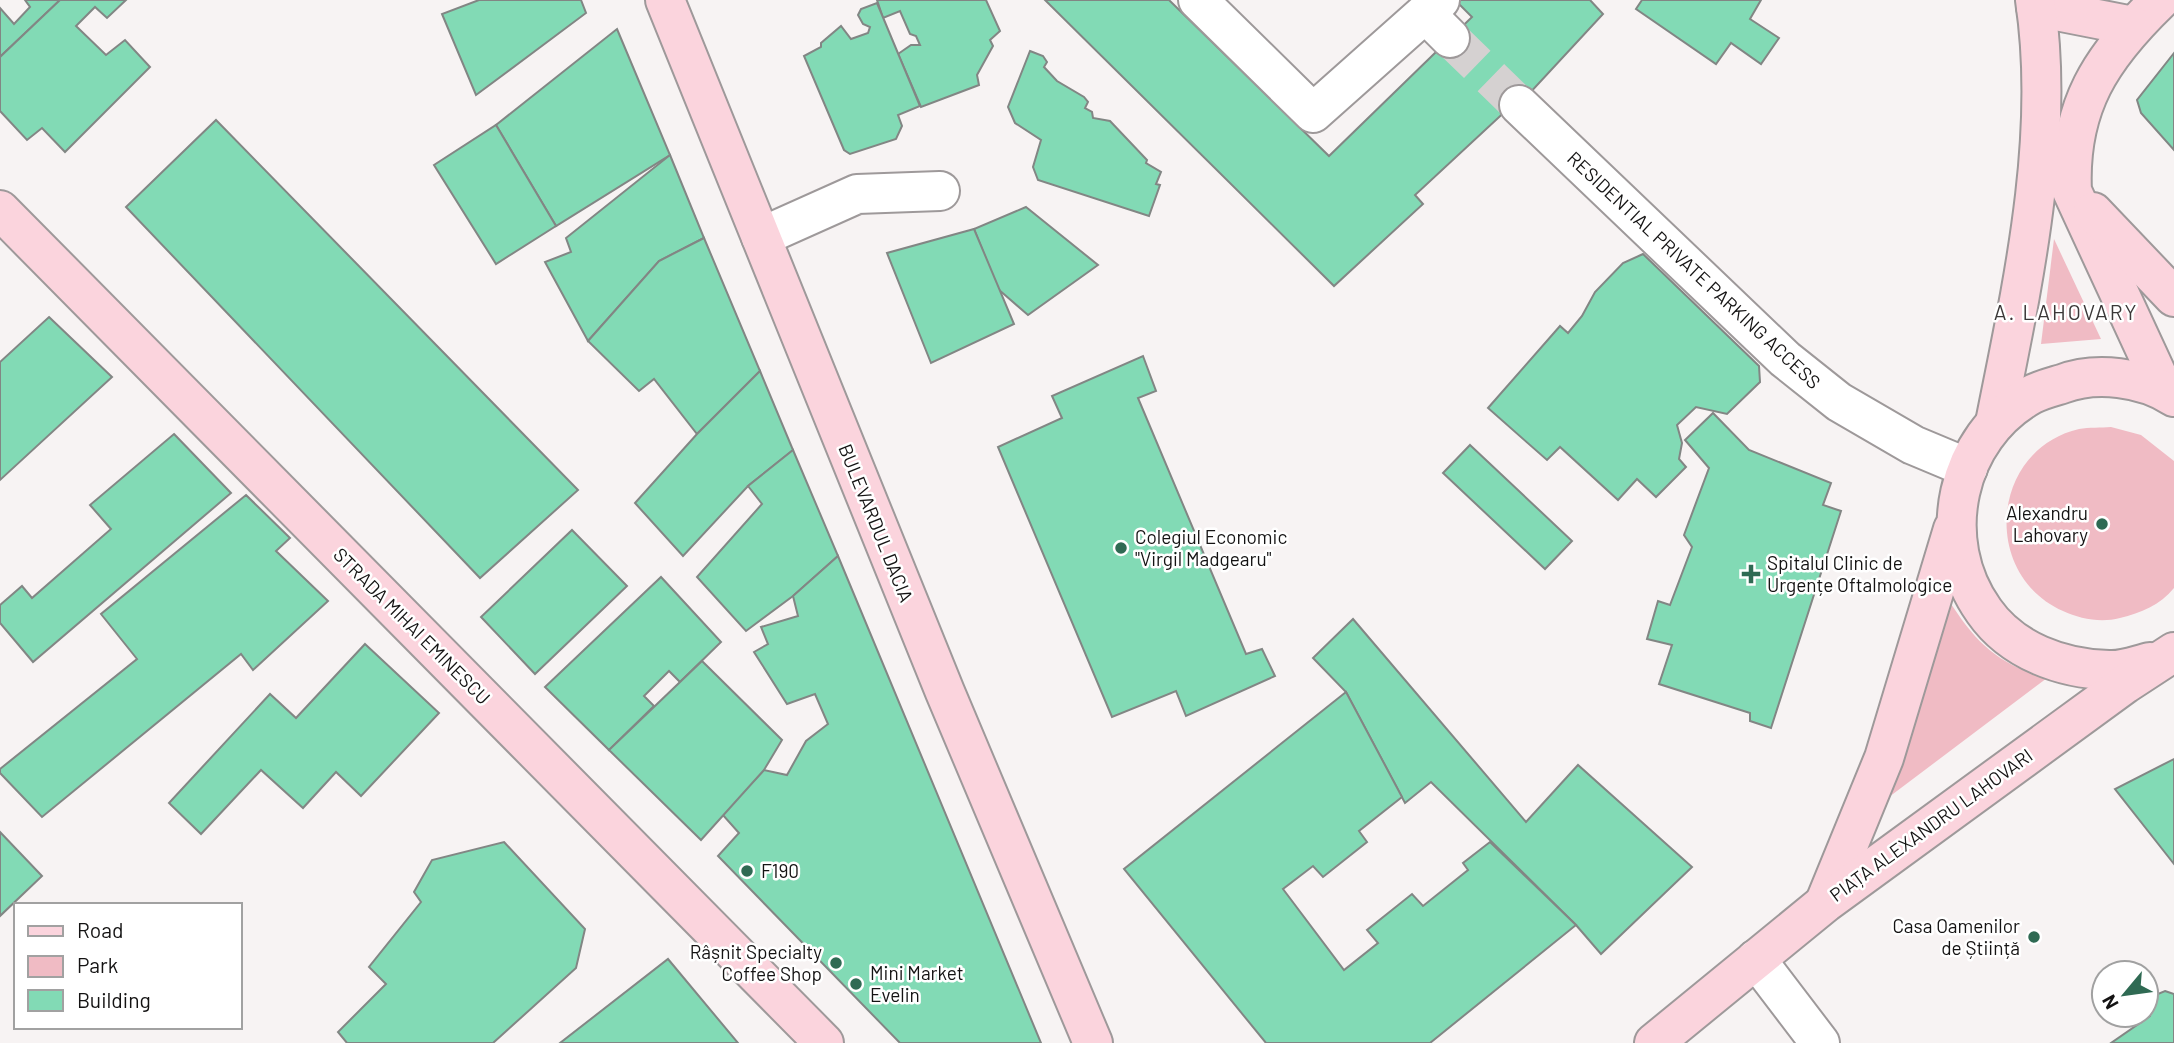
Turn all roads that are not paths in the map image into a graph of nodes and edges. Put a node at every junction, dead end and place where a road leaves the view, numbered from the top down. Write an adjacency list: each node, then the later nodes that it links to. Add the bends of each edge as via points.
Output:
1 (665, 0): 11 (street, BULEVARDUL DACIA)
2 (1198, 0): 5 (street, via 1313,113)
3 (2160, 0): 6 (street)
4 (2036, 3): 6 (street); 8 (street, via 2040,110)
5 (1439, 17)
6 (2133, 26): 8 (street, via 2094,78)
7 (1519, 105): 15 (street, RESIDENTIAL PRIVATE PARKING ACCESS, via 1785,359 1839,402 1913,445)
8 (2055, 190): 12 (street); 13 (street, PIAȚA ALEXANDRU LAHOVARI); 14 (street, PIAȚA ALEXANDRU LAHOVARI)
9 (940, 191): 11 (street, via 857,194)
10 (0, 210): 21 (street, STRADA MIHAI EMINESCU)
11 (761, 237): 20 (street, BULEVARDUL DACIA, via 940,679)
12 (2174, 297)
13 (2169, 394): 14 (street, PIAȚA ALEXANDRU LAHOVARI, via 2120,378 2075,379 2032,394)
14 (1995, 423): 15 (street, PIAȚA ALEXANDRU LAHOVARI)
15 (1968, 467): 16 (street, PIAȚA ALEXANDRU LAHOVARI, via 1960,484)
16 (1955, 520): 17 (street, PIAȚA ALEXANDRU LAHOVARI, via 1962,568 1984,611 2020,645 2063,666 2112,671); 18 (street, PIAȚA ALEXANDRU LAHOVARI, via 1884,758)
17 (2167, 656): 18 (street, PIAȚA ALEXANDRU LAHOVARI)
18 (1825, 903): 19 (street)
19 (1756, 959): 22 (street); 23 (street)
20 (1092, 1036)
21 (824, 1043)
22 (1654, 1043)
23 (1820, 1043)

